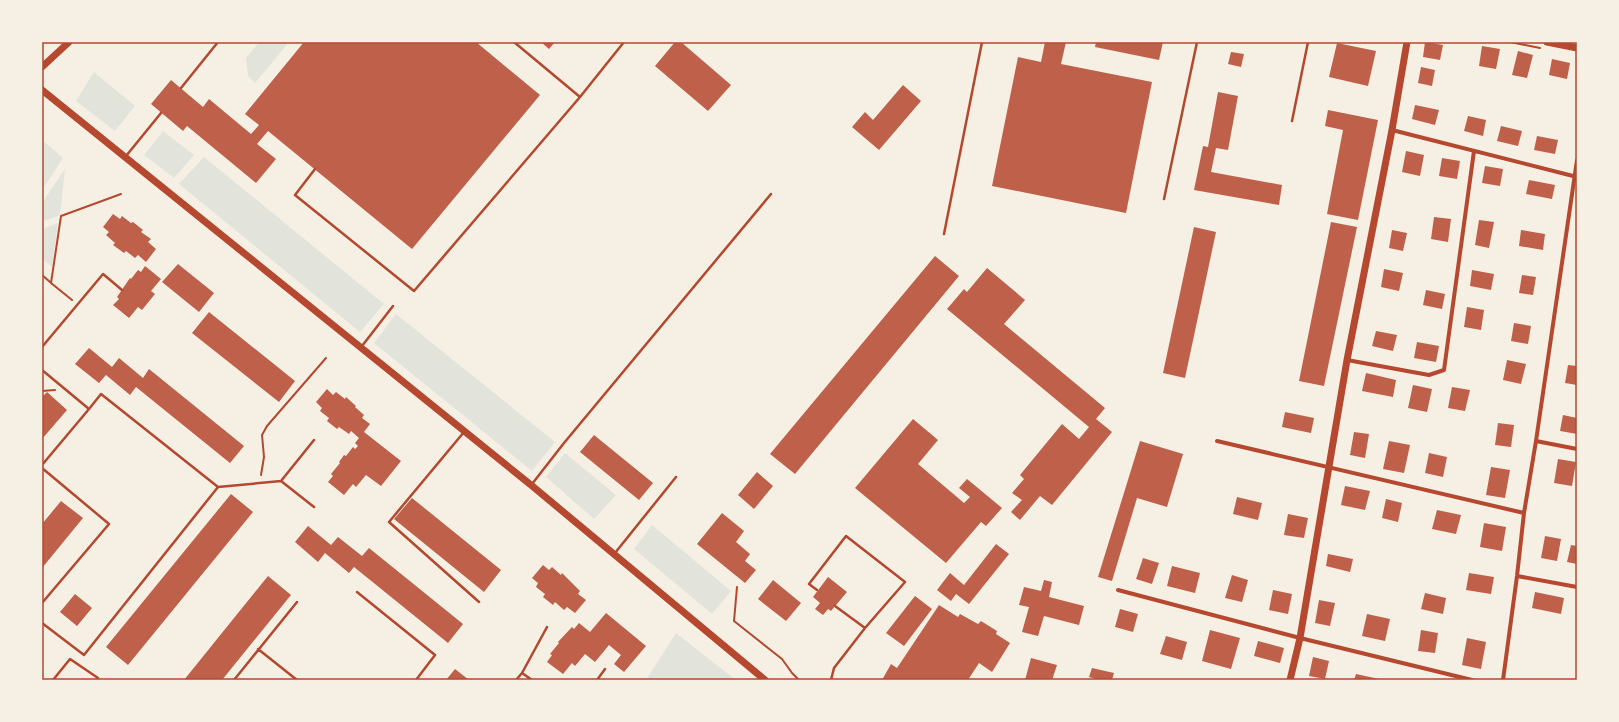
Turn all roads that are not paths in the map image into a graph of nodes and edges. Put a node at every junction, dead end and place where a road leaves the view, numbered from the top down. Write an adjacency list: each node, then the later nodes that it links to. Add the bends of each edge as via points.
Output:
1 (68, 42): 11 (main road)
2 (218, 42): 12 (lane)
3 (514, 42): 14 (lane)
4 (624, 42): 14 (lane)
5 (982, 42): 25 (lane)
6 (1197, 42): 24 (lane)
7 (1308, 42): 16 (lane)
8 (1407, 42): 17 (main road)
9 (1547, 42): 10 (main road)
10 (1577, 48)
11 (42, 67)
12 (181, 88)
13 (42, 90): 19 (main road)
14 (580, 97): 21 (lane, via 414,291 295,195)
15 (161, 113): 19 (lane)
16 (1292, 121)
17 (1392, 130): 18 (street); 30 (main road)
18 (1474, 151): 22 (street); 30 (street, via 1444,370 1429,375)
19 (126, 157): 29 (main road)
20 (1577, 160): 22 (street)
21 (315, 169)
22 (1576, 177): 36 (street)
23 (771, 194): 42 (lane)
24 (1164, 199)
25 (944, 234)
26 (122, 290): 28 (lane, via 103,274)
27 (393, 306): 29 (lane)
28 (42, 347)
29 (361, 347): 33 (main road)
30 (1347, 360): 39 (main road)
31 (42, 370): 32 (lane)
32 (89, 410): 38 (lane); 43 (lane, via 102,394)
33 (464, 432): 42 (main road); 54 (lane, via 389,522)
34 (314, 440): 41 (lane)
35 (1217, 441): 39 (street)
36 (1536, 441): 37 (street); 45 (street)
37 (1577, 449)
38 (42, 466): 52 (lane, via 109,524)
39 (1330, 468): 45 (street); 59 (main road)
40 (676, 477): 46 (lane)
41 (281, 481): 43 (lane); 44 (lane)
42 (531, 485): 46 (main road)
43 (218, 487): 56 (lane, via 84,655)
44 (314, 507)
45 (1524, 513): 47 (street)
46 (614, 555): 71 (main road)
47 (1517, 576): 48 (street); 75 (street)
48 (1577, 587)
49 (817, 590): 58 (lane, via 809,584 846,536 905,582)
50 (1118, 590): 59 (street)
51 (356, 592): 67 (lane, via 435,655)
52 (42, 602)
53 (297, 602): 60 (lane)
54 (479, 602)
55 (835, 606): 58 (lane)
56 (42, 623)
57 (547, 626): 62 (lane)
58 (865, 628): 72 (lane, via 834,668)
59 (1300, 638): 73 (main road); 74 (street)
60 (258, 648): 65 (lane); 66 (lane)
61 (606, 670): 70 (lane)
62 (522, 673): 68 (lane); 69 (lane)
63 (53, 680): 64 (lane, via 70,658 98,678)
64 (97, 680)
65 (234, 680)
66 (297, 680)
67 (416, 680)
68 (516, 680)
69 (532, 680)
70 (597, 680)
71 (765, 680)
72 (831, 680)
73 (1290, 680)
74 (1472, 680)
75 (1503, 680)

